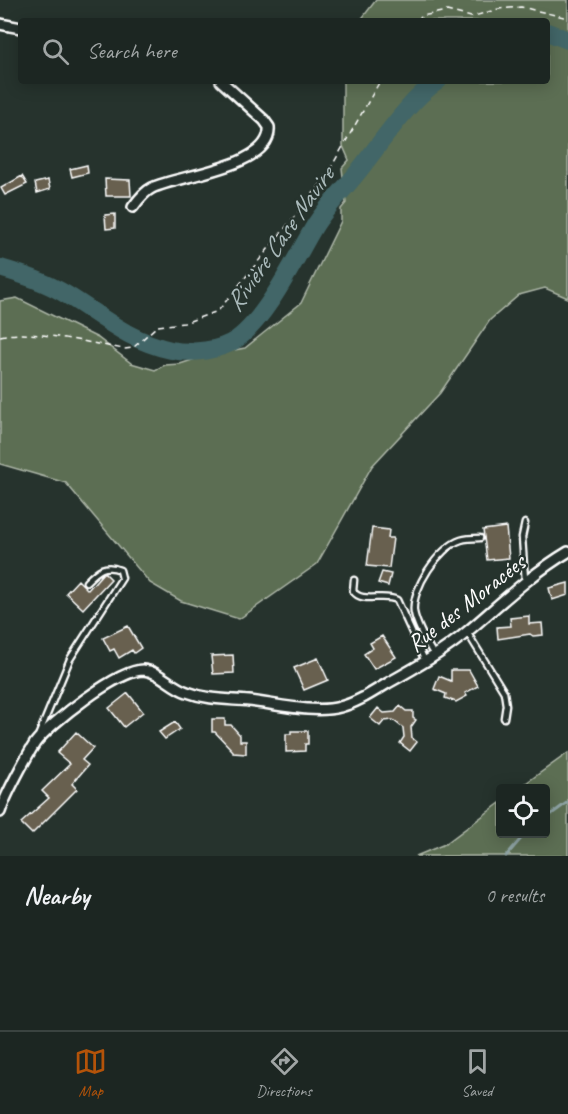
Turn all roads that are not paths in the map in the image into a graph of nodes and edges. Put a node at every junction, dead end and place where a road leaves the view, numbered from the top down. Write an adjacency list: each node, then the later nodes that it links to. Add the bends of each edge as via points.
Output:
1 (0, 24): 2 (street)
2 (18, 27)
3 (225, 84): 4 (street, via 264,120 269,127 268,141 235,163 151,188)
4 (133, 207)
5 (525, 523): 9 (lane)
6 (480, 538): 12 (lane, via 460,540 449,546 427,571 419,589 414,605 416,619)
7 (568, 552): 9 (street, Rue des Moracées)
8 (354, 580): 13 (lane, via 356,596 397,600)
9 (525, 580): 11 (street, Rue des Moracées)
10 (86, 582): 15 (lane, via 102,567 120,570 122,578 70,659)
11 (467, 632): 12 (street, Rue des Moracées); 14 (lane, via 504,692)
12 (434, 655): 13 (street, Rue des Moracées)
13 (425, 661): 15 (street, Rue des Moracées, via 359,699 323,710 203,698 173,687 156,673 142,670 105,686)
14 (504, 718)
15 (36, 742): 16 (street, Rue des Moracées)
16 (0, 812)

